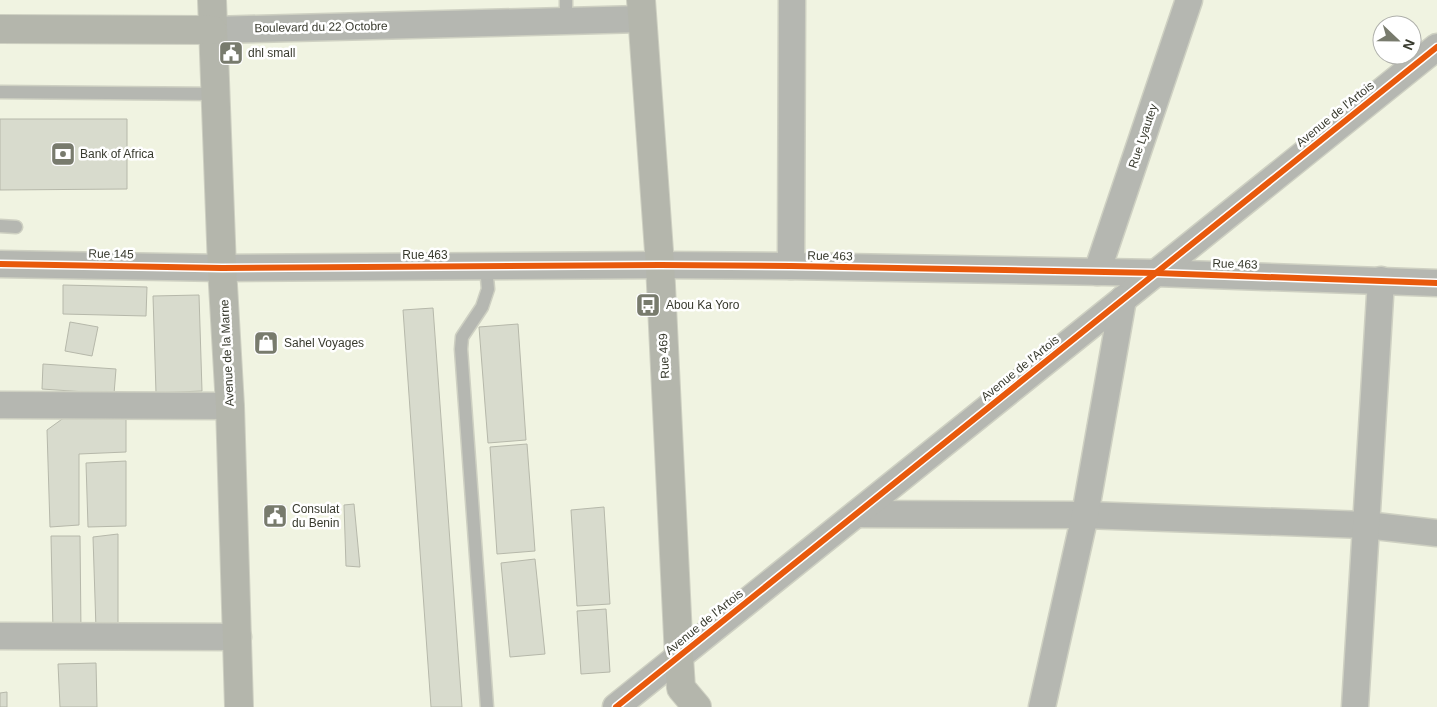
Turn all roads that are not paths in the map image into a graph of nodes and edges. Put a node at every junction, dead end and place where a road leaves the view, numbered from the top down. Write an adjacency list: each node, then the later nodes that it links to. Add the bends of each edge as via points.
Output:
1 (212, 0): 7 (street, Avenue de la Marne)
2 (792, 0): 16 (street)
3 (1190, 0): 18 (street, Rue Lyautey)
4 (642, 9): 5 (street, Boulevard du 22 Octobre); 14 (street, Rue 469)
5 (566, 11): 7 (street, Boulevard du 22 Octobre)
6 (0, 29): 7 (street, Boulevard du 22 Octobre)
7 (212, 30): 10 (street, Avenue de la Marne)
8 (1437, 47): 19 (street, Avenue de l'Artois)
9 (0, 92): 10 (lane)
10 (216, 94): 17 (street, Avenue de la Marne)
11 (0, 226): 12 (lane)
12 (16, 227)
13 (0, 264): 17 (street, Rue 145)
14 (660, 265): 15 (street, Rue 463); 16 (street, Rue 463); 31 (street, Rue 469)
15 (486, 266): 17 (street, Rue 463); 33 (lane, via 488,288 482,307 462,337 461,350)
16 (791, 266): 18 (street, Rue 463)
17 (222, 268): 24 (street, Avenue de la Marne)
18 (1097, 272): 19 (street, Rue 463)
19 (1156, 273): 20 (street, Rue 463); 22 (street, Avenue de l'Artois)
20 (1381, 280): 21 (street, Rue 463); 27 (street)
21 (1437, 283)
22 (1123, 299): 25 (street, Avenue de l'Artois); 26 (street)
23 (0, 405): 24 (street)
24 (230, 406): 30 (street, Avenue de la Marne)
25 (856, 514): 26 (street); 31 (street, Avenue de l'Artois)
26 (1086, 515): 27 (street); 36 (street)
27 (1366, 525): 28 (street); 37 (street)
28 (1437, 534)
29 (0, 636): 30 (street)
30 (238, 637): 32 (street, Avenue de la Marne)
31 (678, 657): 34 (street, Avenue de l'Artois); 35 (street, Rue 469, via 681,688)
32 (239, 707)
33 (487, 707)
34 (616, 707)
35 (697, 707)
36 (1042, 707)
37 (1355, 707)

